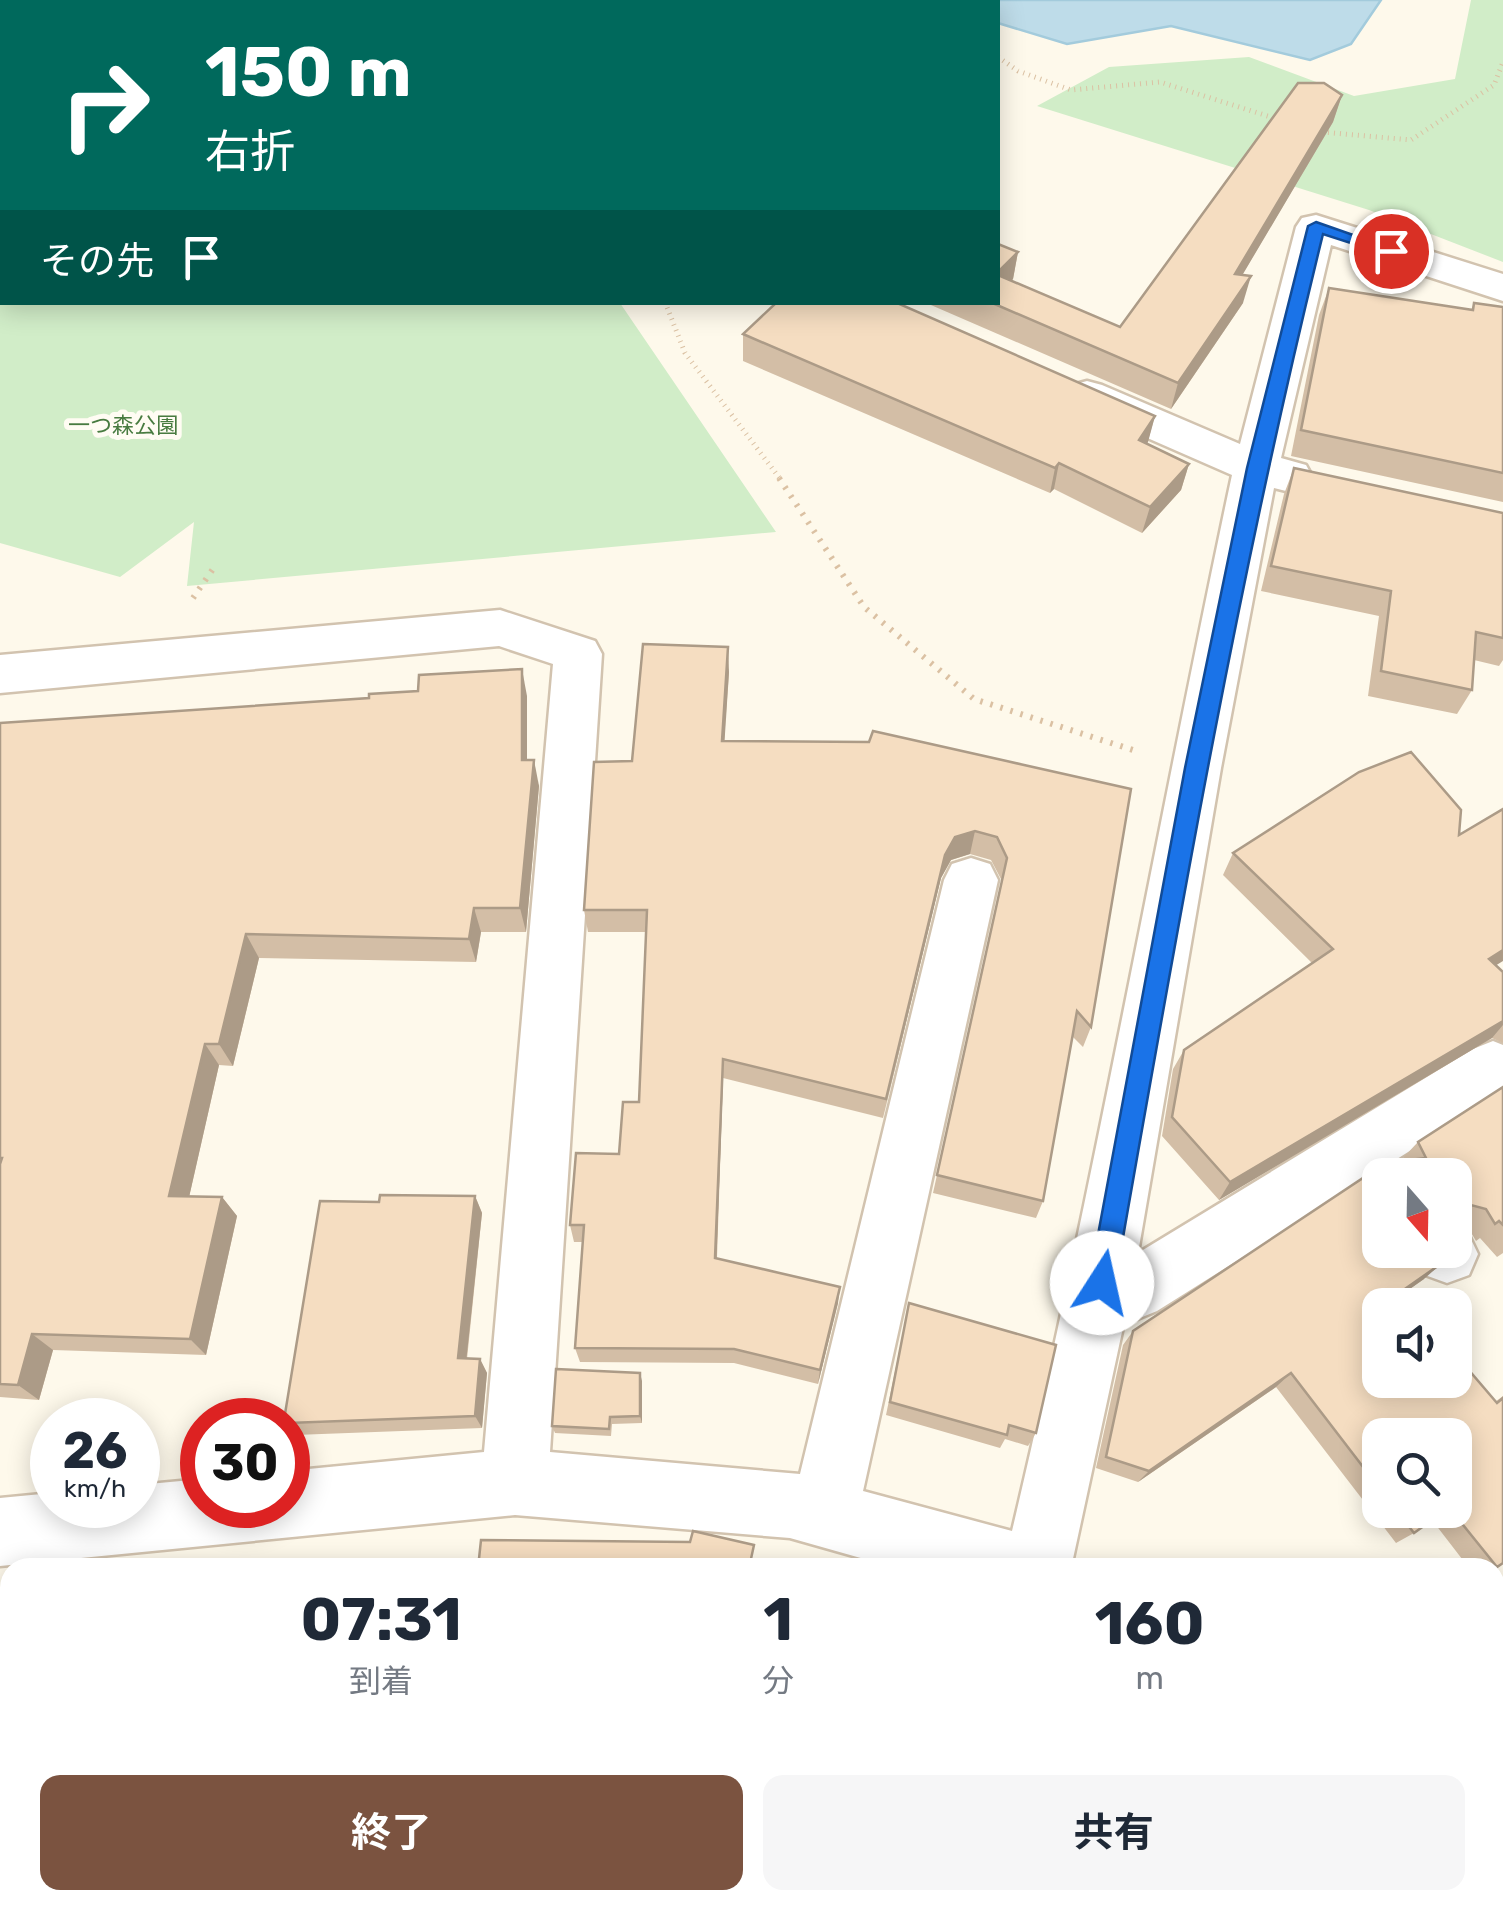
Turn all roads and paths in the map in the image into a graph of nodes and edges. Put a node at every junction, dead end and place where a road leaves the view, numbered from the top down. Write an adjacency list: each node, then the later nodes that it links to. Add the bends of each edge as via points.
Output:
1 (1000, 58): 3 (path, via 1070,90 1160,82)
2 (1503, 62): 4 (path, via 1494,85 1412,140)
3 (1279, 120)
4 (1313, 131)
5 (1503, 288): 8 (street, via 1316,226)
6 (666, 305): 11 (path, via 685,353 782,480 864,607 974,699)
7 (1045, 376): 8 (street)
8 (1256, 468): 9 (street); 11 (street)
9 (1332, 485)
10 (0, 674): 17 (street, via 500,628 578,654)
11 (1196, 768): 16 (street)
12 (970, 880): 20 (street)
13 (1493, 1067): 14 (street)
14 (1380, 1158)
15 (1362, 1171): 16 (street, via 1135,1290)
16 (1102, 1283): 23 (street)
17 (515, 1482): 18 (street); 20 (street, via 790,1505)
18 (310, 1502)
19 (180, 1515): 21 (street)
20 (824, 1515): 22 (street)
21 (0, 1532)
22 (985, 1558)
23 (1040, 1558)

